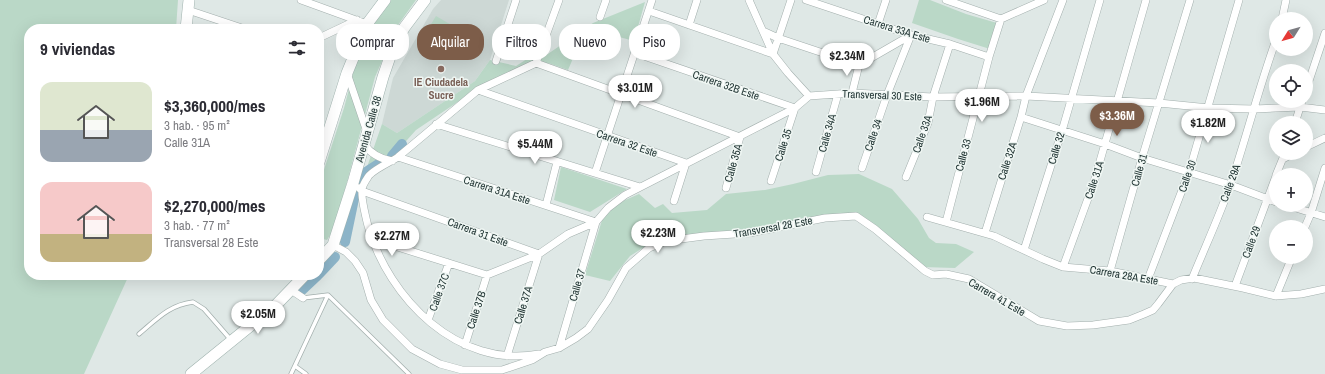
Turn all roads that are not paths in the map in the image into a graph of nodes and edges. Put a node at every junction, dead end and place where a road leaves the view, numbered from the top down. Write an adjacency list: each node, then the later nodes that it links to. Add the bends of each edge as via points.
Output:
1 (301, 0): 26 (street)
2 (385, 0): 26 (street)
3 (425, 0): 69 (street, Avenida Calle 38, via 393,48)
4 (516, 0): 43 (street)
5 (560, 0): 44 (street)
6 (606, 0): 24 (street)
7 (652, 0): 22 (street)
8 (697, 0): 31 (street)
9 (749, 0): 32 (street)
10 (791, 0): 36 (street)
11 (806, 0): 30 (street, Carrera 33A Este)
12 (886, 0): 30 (street)
13 (946, 0): 25 (street)
14 (1044, 0): 25 (street)
15 (1063, 0): 54 (street, Calle 32A)
16 (1100, 0): 57 (street, Calle 32)
17 (1146, 0): 58 (street, Calle 31A)
18 (1190, 0): 59 (street, Calle 31)
19 (1239, 0): 63 (street, Calle 30)
20 (1286, 0): 23 (street)
21 (188, 5): 27 (street); 28 (street)
22 (649, 11): 29 (street); 31 (street)
23 (1283, 12)
24 (600, 17)
25 (1001, 20): 40 (street, Calle 33)
26 (362, 22): 35 (street); 47 (street)
27 (186, 24)
28 (233, 24)
29 (645, 24)
30 (878, 24): 34 (street, Carrera 33A Este)
31 (689, 25): 38 (street)
32 (765, 32): 36 (street); 38 (street)
33 (1325, 33): 46 (street)
34 (911, 35): 37 (street, Carrera 33A Este); 45 (street); 52 (street, Calle 34)
35 (324, 36)
36 (778, 38): 38 (street); 45 (street)
37 (950, 44): 40 (street, Carrera 33A Este); 55 (street, Calle 33A)
38 (773, 54): 53 (street)
39 (1270, 56): 64 (street, Calle 29A)
40 (989, 57): 56 (street, Calle 33)
41 (633, 60): 50 (street)
42 (655, 60): 62 (street, Carrera 32B Este)
43 (496, 61)
44 (536, 63): 48 (street); 50 (street)
45 (860, 65): 49 (street)
46 (1313, 69)
47 (347, 73): 69 (street); 76 (street)
48 (478, 90): 67 (street); 70 (street, Carrera 32 Este)
49 (852, 93): 51 (street, Transversal 30 Este); 52 (street, Transversal 30 Este)
50 (621, 94): 70 (street); 71 (street)
51 (838, 94): 53 (street, Transversal 30 Este); 83 (street, Calle 34A)
52 (887, 95): 55 (street, Transversal 30 Este); 81 (street, Calle 34)
53 (810, 96): 62 (street)
54 (1026, 96): 56 (street, Transversal 30 Este); 57 (street, Transversal 30 Este); 66 (street, Calle 32A)
55 (933, 97): 56 (street, Transversal 30 Este); 86 (street, Calle 33A, via 928,123)
56 (979, 97): 104 (street, Calle 33)
57 (1071, 99): 58 (street, Transversal 30 Este); 68 (street, Calle 32)
58 (1118, 101): 59 (street, Transversal 30 Este); 74 (street, Calle 31A)
59 (1159, 103): 63 (street, Transversal 30 Este); 77 (street, Calle 31)
60 (1269, 107): 64 (street, Transversal 30 Este)
61 (1313, 107): 65 (street, Transversal 30 Este)
62 (795, 108): 71 (street); 87 (street, Calle 35)
63 (1208, 108): 64 (street, Transversal 30 Este); 84 (street, Calle 30)
64 (1254, 109): 89 (street, Calle 29A)
65 (1325, 110)
66 (1022, 117): 68 (street); 105 (street, Calle 32A)
67 (436, 124): 78 (street); 79 (street)
68 (1062, 131): 74 (street); 108 (street, Calle 32)
69 (367, 132): 73 (street, Avenida Calle 38)
70 (607, 136): 80 (street, Carrera 32 Este); 85 (street)
71 (740, 137): 80 (street); 91 (street, Calle 35A)
72 (1325, 138): 75 (street)
73 (364, 144): 78 (street, Carrera 31A Este, via 369,151 386,160); 88 (street, Avenida Calle 38)
74 (1105, 144): 77 (street); 113 (street, Calle 31A)
75 (1313, 144)
76 (324, 146)
77 (1142, 158): 84 (street); 114 (street, Calle 31)
78 (395, 159): 92 (street, via 371,172); 96 (street, Carrera 31A Este)
79 (557, 162): 85 (street); 96 (street)
80 (686, 163): 90 (street); 95 (street)
81 (862, 168)
82 (1325, 168): 98 (street)
83 (816, 172)
84 (1189, 172): 89 (street); 116 (street, Calle 30)
85 (595, 173): 90 (street)
86 (906, 177)
87 (771, 181)
88 (353, 183): 92 (street, Carrera 31 Este); 107 (street, Avenida Calle 38)
89 (1231, 185): 94 (street); 117 (street, Calle 29A)
90 (640, 187): 103 (street, via 608,208)
91 (726, 188)
92 (362, 191): 106 (street, via 365,216); 109 (street, Carrera 31 Este)
93 (1269, 194): 94 (street, Calle 29)
94 (1267, 199): 120 (street, Calle 29)
95 (674, 201)
96 (546, 205): 103 (street, Carrera 31A Este)
97 (1308, 212): 98 (street)
98 (1311, 213): 100 (street); 102 (street)
99 (927, 217): 104 (street, Carrera 28A Este)
100 (1325, 217)
101 (825, 218): 119 (street, Carrera 41 Este, via 856,216 925,271 933,275 946,274 968,279 1039,321 1067,326 1128,320 1153,310); 130 (street, Transversal 28 Este, via 750,233 666,241 649,248 626,268 588,329)
102 (1308, 220)
103 (596, 222): 109 (street, via 568,234); 130 (street, Calle 37)
104 (946, 222): 105 (street, Carrera 28A Este)
105 (985, 233): 108 (street, Carrera 28A Este)
106 (372, 240): 111 (street); 126 (street, via 393,281 409,302)
107 (333, 245): 110 (street, Avenida Calle 38); 131 (street, Transversal 28 Este, via 355,261 363,273 371,300 383,320 412,350 440,364 462,370 502,370 532,360)
108 (1024, 250): 113 (street, Carrera 28A Este)
109 (539, 254): 115 (street); 132 (street, Calle 37A)
110 (324, 255)
111 (449, 263): 115 (street); 126 (street, Calle 37C)
112 (1289, 264): 124 (street)
113 (1063, 266): 114 (street, Carrera 28A Este)
114 (1110, 271): 116 (street, Carrera 28A Este)
115 (487, 275): 129 (street, Calle 37B)
116 (1148, 279): 119 (street, Carrera 28A Este)
117 (1192, 279): 119 (street, Carrera 28A Este); 120 (street, Carrera 28A Este)
118 (301, 280): 122 (street)
119 (1173, 284)
120 (1235, 286): 124 (street, Carrera 28A Este)
121 (1325, 289): 124 (street, Carrera 28A Este)
122 (291, 290): 125 (street); 128 (street)
123 (328, 295): 125 (lane); 133 (lane); 137 (lane)
124 (1276, 296)
125 (303, 298)
126 (428, 320): 129 (street, via 445,335)
127 (139, 334): 128 (lane, via 172,307 193,302 204,309)
128 (232, 341): 134 (street)
129 (464, 345): 132 (street)
130 (559, 348): 131 (street, Transversal 28 Este)
131 (545, 352): 132 (street)
132 (507, 356)
133 (295, 366): 135 (lane); 136 (lane)
134 (191, 374)
135 (291, 374)
136 (306, 374)
137 (409, 374)

